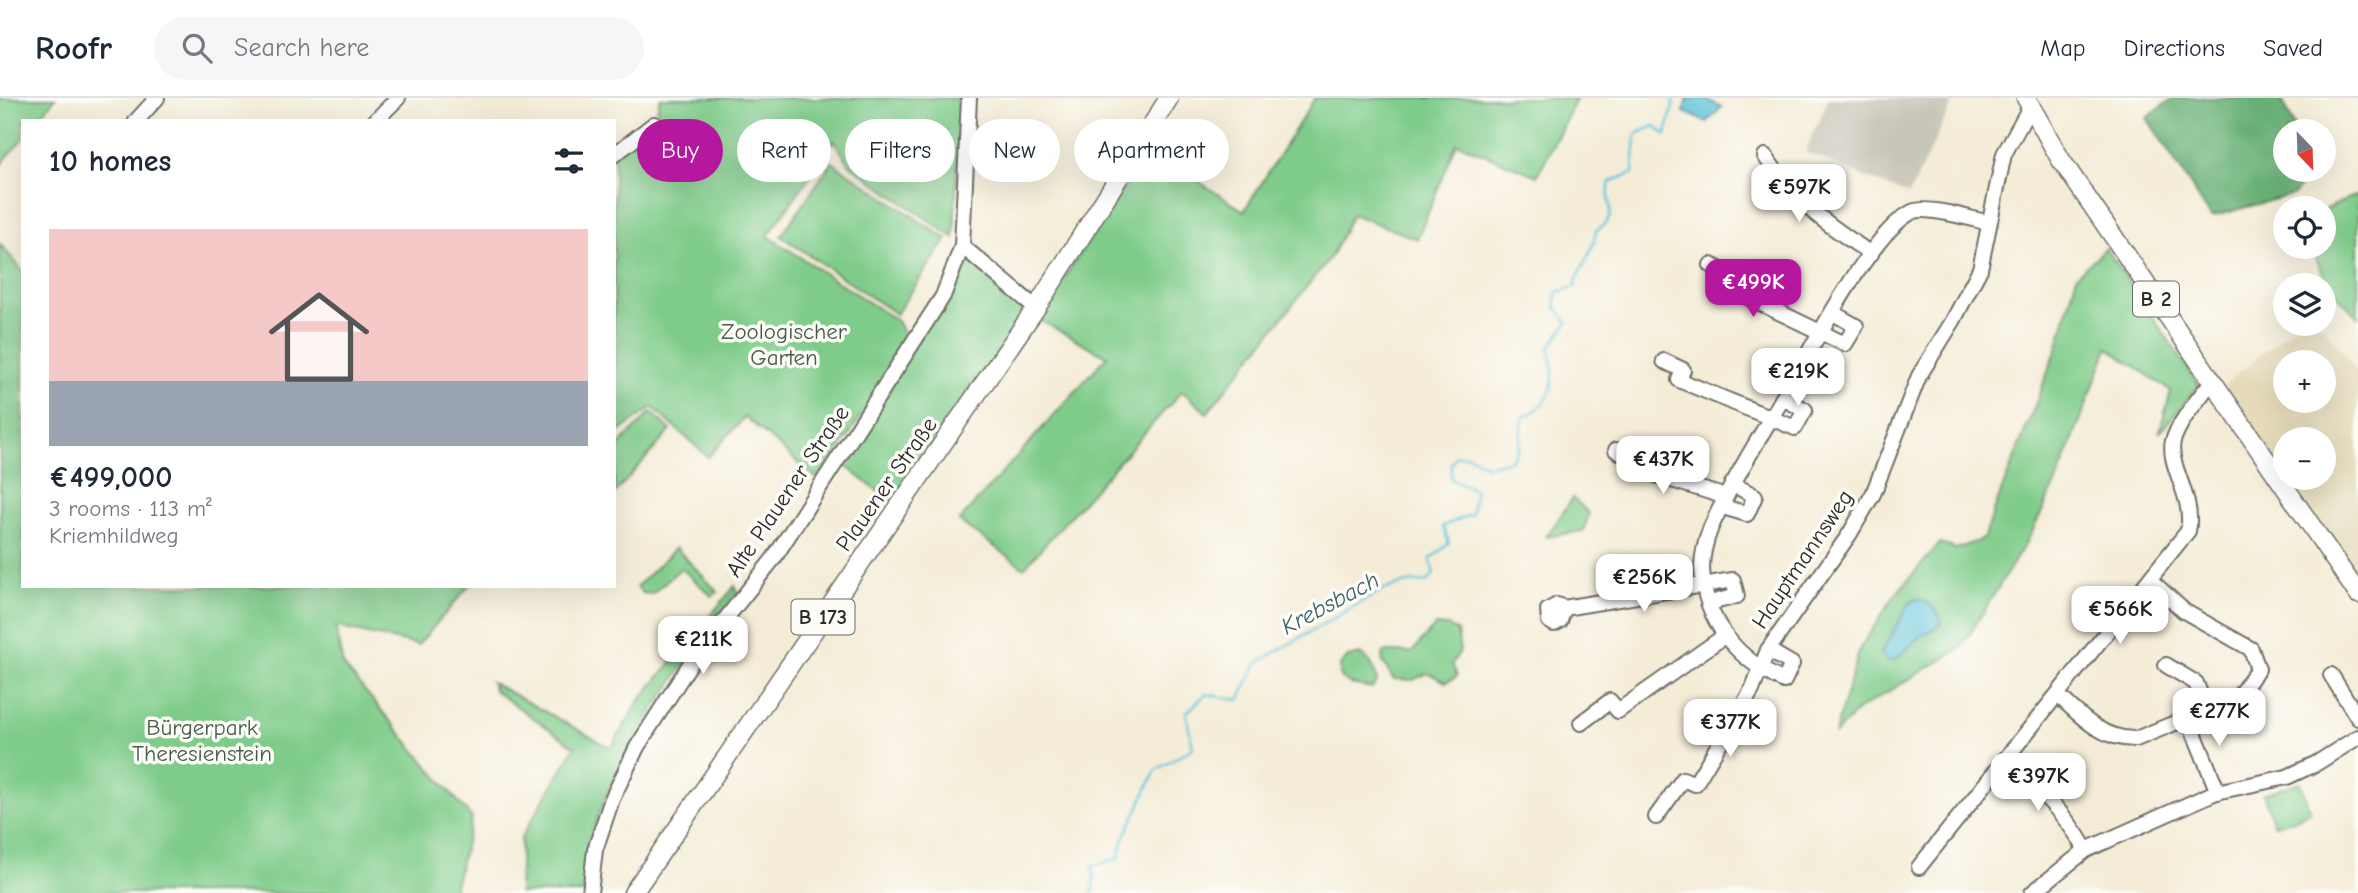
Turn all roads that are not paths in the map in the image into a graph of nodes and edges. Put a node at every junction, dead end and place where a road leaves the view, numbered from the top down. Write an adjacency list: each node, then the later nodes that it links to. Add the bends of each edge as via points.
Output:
1 (157, 98): 6 (street)
2 (398, 98): 7 (street)
3 (970, 98): 12 (street, Alte Plauener Straße)
4 (1170, 98): 15 (main road, Plauener Straße / B 173)
5 (2028, 103): 11 (street, Hauptmannsweg, via 2004,154); 19 (main road, B 2, via 2061,160)
6 (138, 119)
7 (377, 119)
8 (637, 138): 9 (street)
9 (616, 154)
10 (1765, 156): 13 (street, via 1788,191)
11 (1989, 223): 13 (street, via 1915,210 1901,218); 30 (street, Hauptmannsweg, via 1976,278 1919,376 1873,494)
12 (962, 246): 15 (street); 45 (street, Alte Plauener Straße, via 943,296 809,506 692,661 637,747 594,850)
13 (1871, 254): 16 (street)
14 (1711, 265): 17 (street, via 1739,279 1733,290)
15 (1036, 309): 46 (main road, Plauener Straße / B 173)
16 (1833, 313): 17 (street); 17 (street, via 1856,326 1845,344)
17 (1822, 332): 20 (street)
18 (1664, 361): 21 (street, via 1683,370 1679,380)
19 (2212, 381): 24 (street, via 2181,423 2173,443 2191,516 2188,531); 26 (main road, B 2)
20 (1783, 398): 21 (street); 21 (street, via 1805,410 1794,428)
21 (1770, 417): 23 (street)
22 (1616, 450): 23 (street, via 1636,461 1637,469)
23 (1727, 496): 25 (street, via 1704,547)
24 (2150, 580): 34 (street); 35 (street, via 2184,611 2239,640 2256,659 2253,681 2238,697)
25 (1705, 586): 27 (street); 27 (street, via 1733,580 1737,596); 28 (street)
26 (2358, 594)
27 (1710, 603): 29 (street)
28 (1564, 608)
29 (1723, 637): 32 (street); 38 (street, via 1618,711 1610,701)
30 (1768, 650): 32 (street, Hauptmannsweg); 32 (street, Hauptmannsweg, via 1792,664 1784,681)
31 (2166, 665): 35 (street, via 2196,683)
32 (1759, 670): 42 (street, via 1752,690 1695,784 1683,779)
33 (2331, 675): 37 (street)
34 (2058, 695): 36 (street, via 2083,719 2119,740 2136,739); 40 (street)
35 (2206, 710): 36 (street)
36 (2188, 718): 41 (street)
37 (2358, 718)
38 (1581, 723)
39 (2358, 737): 41 (street, via 2287,777)
40 (2003, 764): 43 (street, via 2030,781 2058,808); 44 (street)
41 (2218, 792): 43 (street)
42 (1656, 817)
43 (2086, 850): 47 (street)
44 (1919, 867)
45 (590, 893)
46 (633, 893)
47 (2032, 893)

